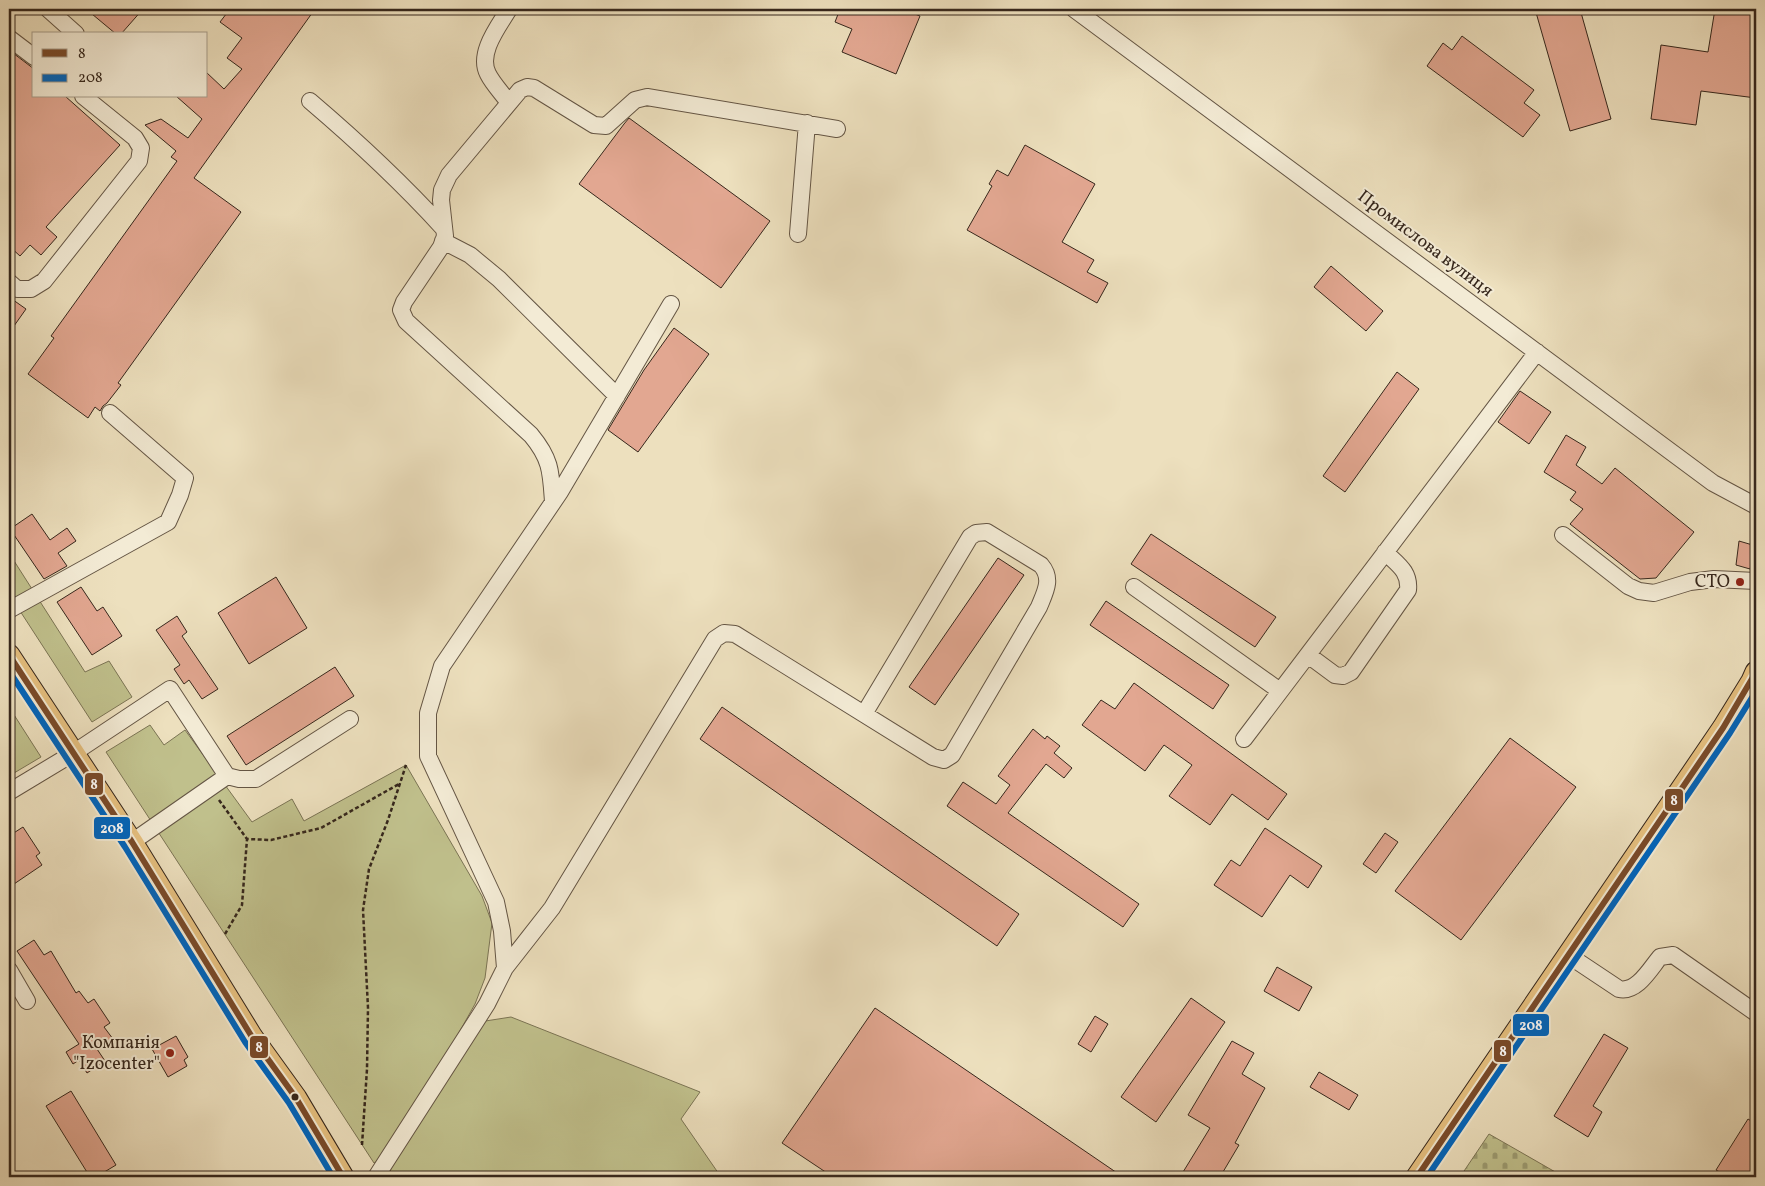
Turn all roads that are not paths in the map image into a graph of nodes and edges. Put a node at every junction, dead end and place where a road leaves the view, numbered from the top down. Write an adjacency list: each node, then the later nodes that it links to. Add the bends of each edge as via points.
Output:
1 (48, 9): 4 (street)
2 (509, 9): 9 (street, via 484,61 487,73)
3 (1074, 9): 16 (street, Промислова вулиця)
4 (74, 32)
5 (9, 38): 6 (street)
6 (32, 55)
7 (85, 98): 14 (street, via 135,138 141,148 139,161 44,281 31,289 17,289)
8 (310, 101): 13 (street, via 411,193)
9 (509, 103): 10 (street, via 527,87 534,88 594,125 606,126 635,100 647,97); 13 (street, via 449,175 441,200)
10 (806, 124): 11 (street); 12 (street)
11 (837, 129)
12 (798, 234)
13 (443, 235): 17 (street, via 499,279); 19 (street, via 441,247 401,310 406,321 542,448 551,469)
14 (9, 282)
15 (671, 304): 17 (street)
16 (1536, 352): 20 (street, Промислова вулиця, via 1713,483); 22 (street)
17 (617, 396): 19 (street)
18 (110, 413): 25 (street, via 185,478 168,522)
19 (553, 502): 38 (street, via 442,666 428,713 428,756 496,902)
20 (1756, 506)
21 (1563, 535): 23 (street, via 1639,591 1654,594 1690,582 1714,579)
22 (1385, 552): 27 (street); 27 (street, via 1406,573 1408,590 1351,672 1335,675)
23 (1756, 581)
24 (1134, 587): 29 (street)
25 (9, 610)
26 (9, 655): 33 (main road)
27 (1308, 655): 29 (street)
28 (1756, 672): 37 (main road, via 1722,728)
29 (1280, 692): 32 (street)
30 (864, 714): 30 (street, via 970,537 987,532 1042,565 1049,581 1039,607 952,755 944,760 933,757); 38 (street, via 735,634 724,633 715,639 552,908)
31 (350, 719): 34 (street, via 256,779 239,780)
32 (1244, 739)
33 (72, 754): 34 (street, via 170,689); 35 (street); 36 (main road)
34 (227, 776): 36 (street)
35 (9, 792)
36 (132, 842): 42 (main road)
37 (1568, 955): 41 (street, via 1627,991 1660,957 1673,955); 44 (main road)
38 (505, 968): 43 (street, via 487,1004)
39 (9, 970): 40 (street)
40 (27, 1001)
41 (1756, 1013)
42 (343, 1177)
43 (376, 1177)
44 (1417, 1177)

